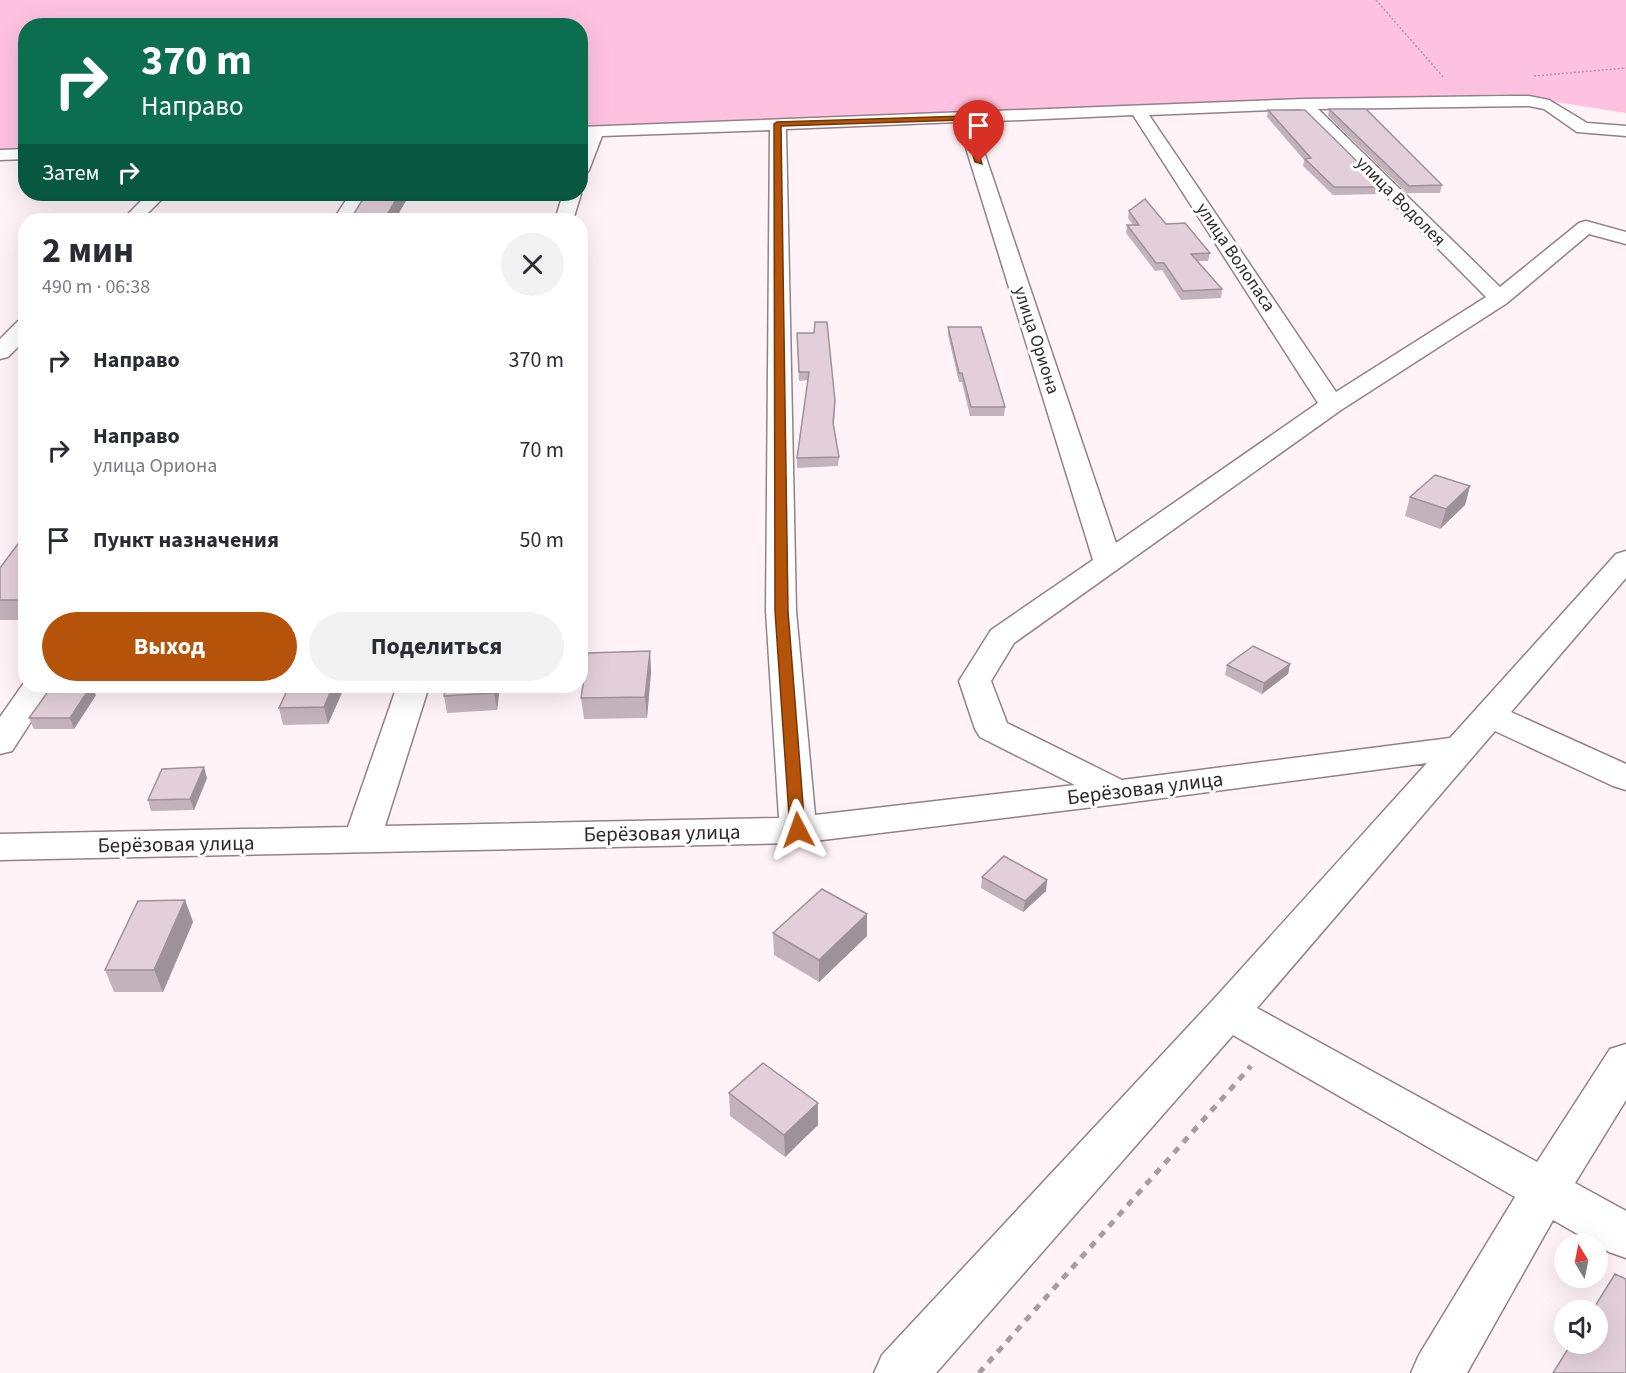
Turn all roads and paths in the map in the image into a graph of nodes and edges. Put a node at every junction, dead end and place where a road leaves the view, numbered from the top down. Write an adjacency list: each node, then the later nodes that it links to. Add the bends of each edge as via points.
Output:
1 (1376, 0): 2 (path)
2 (1450, 86)
3 (1304, 104): 4 (street); 7 (street, via 1529,101 1549,105 1583,128); 14 (street, улица Водолея)
4 (1138, 111): 5 (street); 17 (street, улица Волопаса)
5 (965, 118): 6 (street); 19 (street, улица Ориона)
6 (777, 124): 8 (street); 27 (street, via 781,611)
7 (1626, 130)
8 (588, 132)
9 (18, 154): 10 (street)
10 (0, 155)
11 (151, 201): 12 (street)
12 (138, 213)
13 (1626, 238): 14 (street, via 1586,227)
14 (1499, 298): 17 (street)
15 (18, 334): 16 (street)
16 (0, 351)
17 (1332, 405): 19 (street)
18 (1626, 560): 22 (street)
19 (1108, 562): 26 (street, via 1002,637 975,681 992,729)
20 (33, 693): 23 (street)
21 (411, 693): 28 (street)
22 (1488, 715): 24 (street); 25 (street)
23 (0, 743)
24 (1463, 747): 26 (street, Берёзовая улица); 30 (street)
25 (1626, 778)
26 (1118, 792): 27 (street, Берёзовая улица)
27 (798, 830): 28 (street, Берёзовая улица)
28 (362, 840): 29 (street, Берёзовая улица)
29 (0, 847)
30 (1228, 1012): 31 (street); 35 (street)
31 (1276, 1039): 33 (street); 36 (path)
32 (1626, 1062): 33 (street)
33 (1545, 1190): 34 (street); 37 (street)
34 (1626, 1236)
35 (901, 1373)
36 (979, 1373)
37 (1438, 1373)

